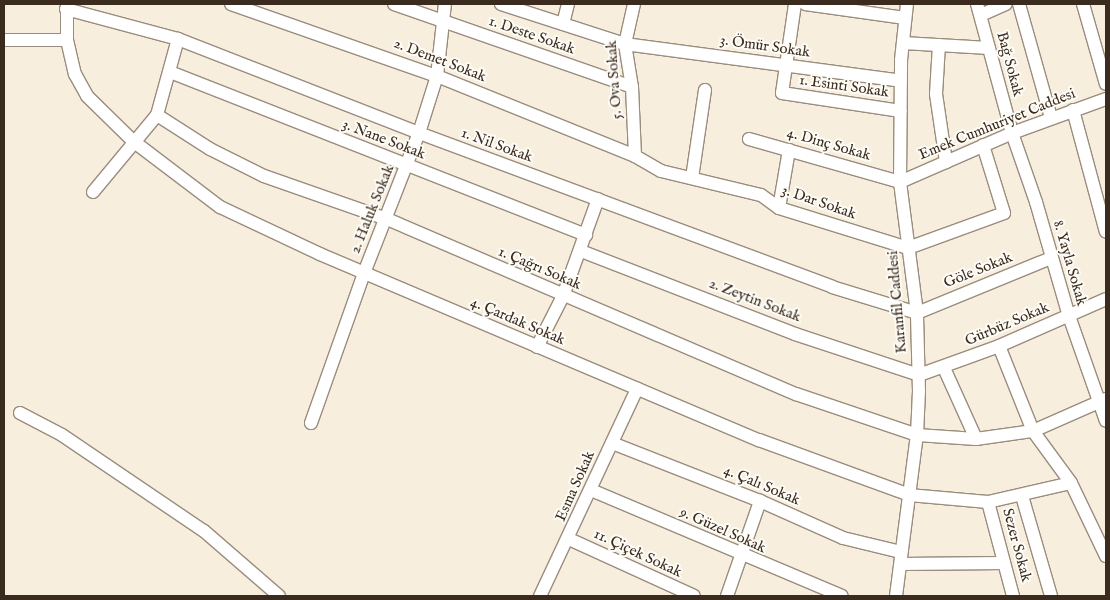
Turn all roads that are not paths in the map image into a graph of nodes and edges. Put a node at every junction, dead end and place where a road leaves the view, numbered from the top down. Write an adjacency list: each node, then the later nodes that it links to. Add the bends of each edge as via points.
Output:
1 (231, 4): 14 (street, 2. Demet Sokak)
2 (394, 4): 17 (street, 1. Deste Sokak)
3 (445, 4): 17 (street, 2. Haluk Sokak)
4 (502, 4): 18 (street, 3. Ömür Sokak)
5 (568, 4): 18 (street)
6 (634, 4): 23 (street, 5. Ova Sokak)
7 (794, 4): 26 (street)
8 (805, 4): 16 (street)
9 (907, 4): 16 (street, Karanfil Caddesi)
10 (1006, 4): 15 (street)
11 (1019, 4): 37 (street)
12 (1084, 4): 30 (street)
13 (66, 7): 19 (street, 1. Nil Sokak); 21 (street, 4. Çardak Sokak)
14 (255, 7): 28 (street, 2. Demet Sokak)
15 (979, 10): 25 (street, Bağ Sokak)
16 (906, 18): 22 (street, Karanfil Caddesi)
17 (445, 22): 28 (street, 2. Haluk Sokak); 31 (street, 1. Deste Sokak)
18 (563, 24): 23 (street, 3. Ömür Sokak)
19 (178, 39): 27 (street); 38 (street, 1. Nil Sokak)
20 (4, 40): 21 (street)
21 (67, 40): 41 (street, 4. Çardak Sokak, via 74,74 87,96)
22 (903, 42): 24 (street); 29 (street, Karanfil Caddesi)
23 (625, 44): 26 (street, 3. Ömür Sokak); 31 (street, 5. Ova Sokak)
24 (939, 45): 25 (street); 45 (street, via 936,94)
25 (989, 48): 39 (street, Bağ Sokak)
26 (786, 66): 29 (street, 3. Ömür Sokak); 35 (street, 1. Esinti Sokak, via 782,93)
27 (170, 72): 36 (street); 46 (street, 3. Nane Sokak)
28 (437, 76): 38 (street, 2. Haluk Sokak); 44 (street, 2. Demet Sokak)
29 (901, 81): 35 (street, Karanfil Caddesi)
30 (1106, 84)
31 (632, 87): 44 (street, 5. Ova Sokak)
32 (705, 90): 47 (street)
33 (1106, 99): 34 (street, Emek Cumhuriyet Caddesi)
34 (1073, 110): 37 (street, Emek Cumhuriyet Caddesi); 53 (street)
35 (901, 111): 48 (street, Karanfil Caddesi)
36 (157, 115): 41 (street); 52 (street, 1. Çağrı Sokak, via 210,149 264,176)
37 (1051, 118): 39 (street, Emek Cumhuriyet Caddesi)
38 (419, 133): 46 (street, 2. Haluk Sokak); 50 (street, 1. Nil Sokak)
39 (1012, 133): 42 (street, Emek Cumhuriyet Caddesi); 57 (street, 8. Yayla Sokak)
40 (749, 139): 43 (street, 4. Dinç Sokak)
41 (132, 141): 49 (street); 58 (street, 4. Çardak Sokak, via 220,207)
42 (983, 145): 45 (street, Emek Cumhuriyet Caddesi); 55 (street, via 1004,213)
43 (789, 150): 48 (street, 4. Dinç Sokak); 51 (street)
44 (635, 156): 47 (street, 2. Demet Sokak, via 661,171)
45 (946, 162): 48 (street, Emek Cumhuriyet Caddesi)
46 (408, 166): 52 (street, 2. Haluk Sokak); 54 (street, 3. Nane Sokak)
47 (692, 178): 51 (street, 3. Dar Sokak, via 761,195)
48 (900, 182): 55 (street, Karanfil Caddesi)
49 (93, 192)
50 (598, 199): 54 (street); 61 (street, 1. Nil Sokak, via 832,287)
51 (779, 208): 55 (street, 3. Dar Sokak)
52 (387, 219): 58 (street, 2. Haluk Sokak); 59 (street, 1. Çağrı Sokak)
53 (1106, 232)
54 (586, 235): 56 (street)
55 (908, 248): 61 (street, Karanfil Caddesi)
56 (580, 251): 59 (street); 66 (street, 2. Zeytin Sokak, via 795,334)
57 (1051, 258): 61 (street, Göle Sokak); 62 (street, 8. Yayla Sokak)
58 (364, 273): 64 (street, 4. Çardak Sokak); 71 (street, 2. Haluk Sokak)
59 (563, 296): 64 (street); 73 (street, 1. Çağrı Sokak, via 796,394)
60 (1106, 300): 62 (street, Gürbüz Sokak)
61 (917, 313): 66 (street, Karanfil Caddesi)
62 (1069, 316): 63 (street, Gürbüz Sokak); 68 (street, 8. Yayla Sokak)
63 (999, 346): 65 (street, Gürbüz Sokak); 72 (street)
64 (538, 347): 67 (street, 4. Çardak Sokak)
65 (944, 368): 66 (street, Gürbüz Sokak); 74 (street)
66 (919, 376): 73 (street, Karanfil Caddesi)
67 (637, 389): 75 (street, Esma Sokak); 78 (street, 4. Çardak Sokak, via 759,440)
68 (1103, 400): 70 (street, 8. Yayla Sokak); 72 (street, 1. Çağrı Sokak)
69 (20, 413): 87 (street, via 62,435 204,531)
70 (1106, 421)
71 (311, 423)
72 (1034, 431): 74 (street, 1. Çağrı Sokak); 76 (street)
73 (917, 435): 74 (street, 1. Çağrı Sokak); 78 (street, Karanfil Caddesi)
74 (976, 440)
75 (612, 443): 77 (street, Esma Sokak); 80 (street, 4. Çalı Sokak)
76 (1070, 483): 79 (street, 4. Çardak Sokak); 83 (street)
77 (591, 490): 82 (street, Esma Sokak); 84 (street, 9. Güzel Sokak)
78 (910, 495): 81 (street, 4. Çardak Sokak); 85 (street, Karanfil Caddesi)
79 (1022, 496): 81 (street, 4. Çardak Sokak); 94 (street)
80 (760, 501): 84 (street); 85 (street, 4. Çalı Sokak, via 842,538)
81 (988, 502): 86 (street, Sezer Sokak)
82 (569, 539): 88 (street, Esma Sokak); 89 (street, 11. Çiçek Sokak)
83 (1106, 552)
84 (741, 555): 90 (street); 91 (street, 9. Güzel Sokak)
85 (901, 558): 86 (street, 4. Çalı Sokak); 92 (street, Karanfil Caddesi)
86 (1004, 563): 93 (street, Sezer Sokak)
87 (279, 596)
88 (540, 596)
89 (694, 596)
90 (726, 596)
91 (842, 596)
92 (896, 596)
93 (1014, 596)
94 (1051, 596)

